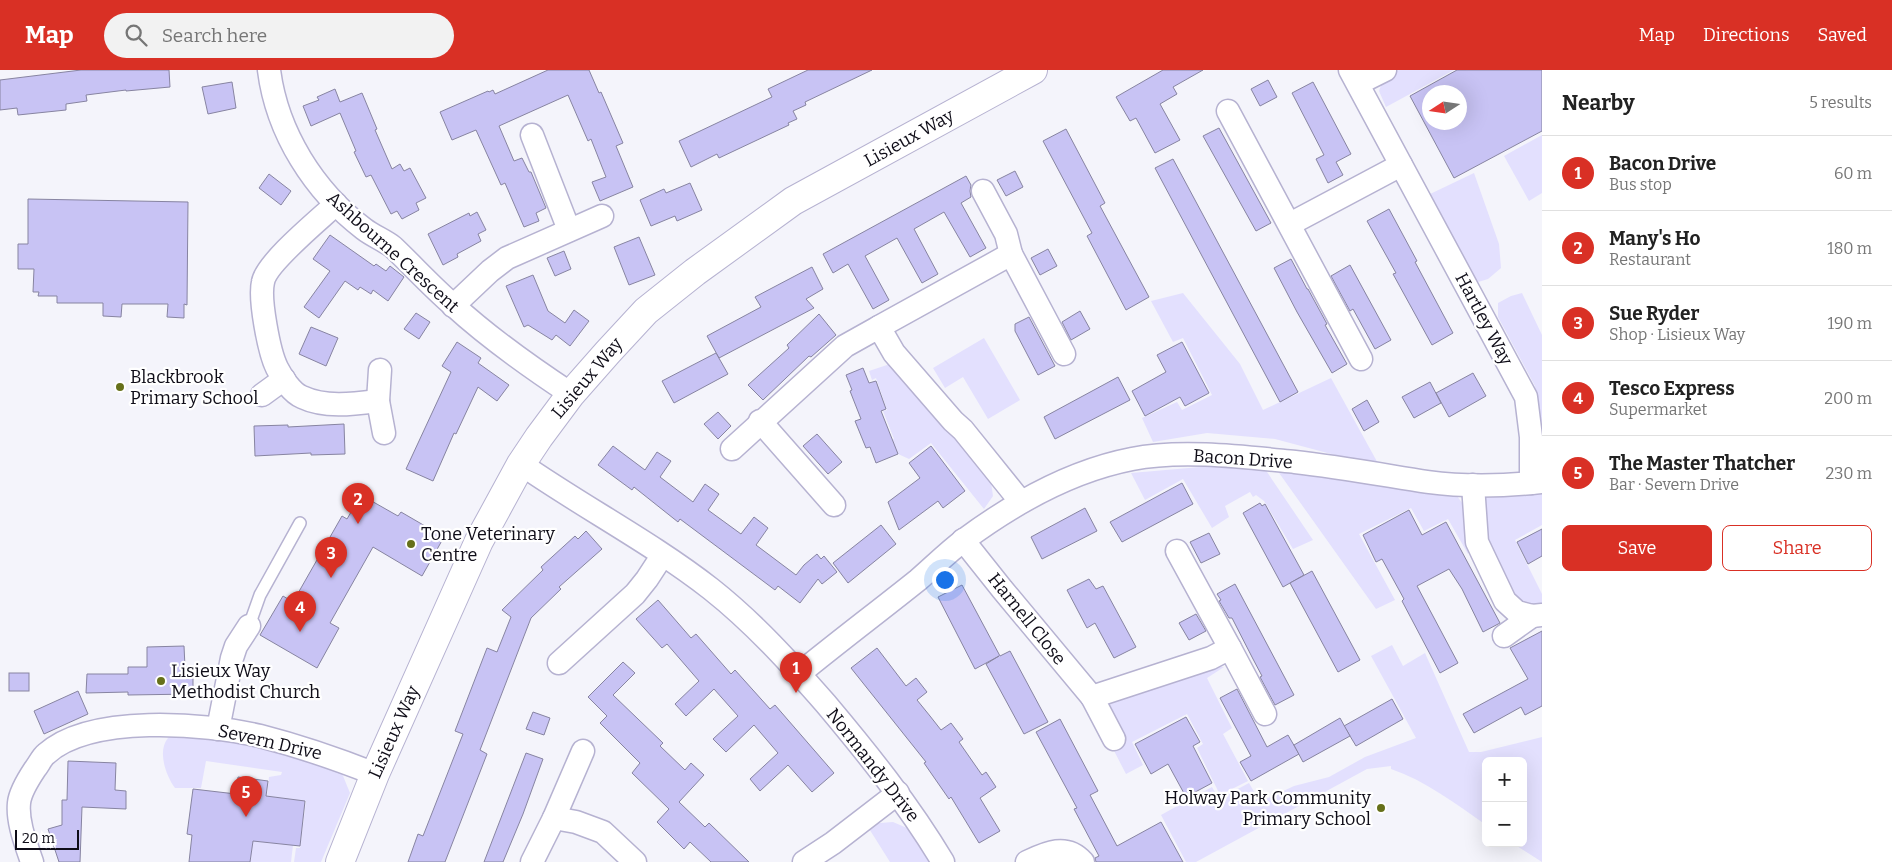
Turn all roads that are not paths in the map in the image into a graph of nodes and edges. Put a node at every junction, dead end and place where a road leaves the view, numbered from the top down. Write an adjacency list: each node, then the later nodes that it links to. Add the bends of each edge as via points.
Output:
1 (269, 70): 9 (street, Ashbourne Crescent, via 278,108 300,159)
2 (1033, 70): 21 (street, Lisieux Way, via 793,201 646,312)
3 (1385, 70): 4 (street, Hartley Way)
4 (1355, 77): 7 (street, Hartley Way)
5 (1228, 111): 11 (street)
6 (532, 135): 12 (street)
7 (1400, 165): 11 (street); 27 (street, Hartley Way, via 1436,226 1526,397)
8 (983, 191): 13 (street, via 1006,234)
9 (336, 204): 14 (street, Ashbourne Crescent, via 364,229 391,246); 19 (street, via 276,260 263,281 268,338 277,368)
10 (602, 216): 12 (street)
11 (1290, 224): 17 (street)
12 (569, 230): 14 (street, via 507,258)
13 (1011, 254): 15 (street); 16 (street)
14 (453, 306): 21 (street, Ashbourne Crescent, via 496,342)
15 (879, 327): 23 (street, via 845,346); 29 (street, via 894,353 963,430)
16 (1064, 354)
17 (1361, 359)
18 (380, 370): 22 (street)
19 (284, 379): 20 (street); 22 (street, via 301,397 320,402 344,405)
20 (262, 394)
21 (571, 394): 26 (street, Lisieux Way)
22 (378, 401): 24 (street)
23 (760, 422): 25 (street); 30 (street)
24 (384, 433)
25 (732, 448)
26 (521, 464): 34 (street, Normandy Drive); 46 (street, Lisieux Way, via 479,541)
27 (1537, 482): 28 (street, Bacon Drive)
28 (1473, 485): 29 (street, Bacon Drive, via 1271,460 1170,455 1132,459 1087,470); 35 (street, via 1477,542 1505,601 1517,612)
29 (1021, 502): 32 (street, Bacon Drive)
30 (834, 505)
31 (300, 523): 36 (lane, via 260,595)
32 (963, 540): 40 (street, Bacon Drive, via 918,580); 41 (street, Harnell Close)
33 (1177, 551): 38 (street)
34 (662, 556): 39 (street, via 635,594); 40 (street, Normandy Drive, via 710,589 756,628)
35 (1537, 616): 37 (street)
36 (249, 626): 43 (street, via 232,658)
37 (1504, 636)
38 (1230, 648): 41 (street, via 1211,658); 42 (street)
39 (559, 663)
40 (799, 674): 47 (street, Normandy Drive)
41 (1092, 697): 44 (street, Harnell Close)
42 (1265, 714)
43 (218, 729): 46 (street, Severn Drive, via 325,754); 49 (street, Severn Drive, via 124,726 87,732 46,754 19,801 19,815)
44 (1114, 738)
45 (583, 751): 48 (street)
46 (375, 774): 50 (street, Lisieux Way)
47 (898, 793): 53 (street); 54 (street, Normandy Drive)
48 (554, 818): 51 (street); 52 (street, via 602,832)
49 (32, 862)
50 (340, 862)
51 (532, 862)
52 (635, 862)
53 (804, 862)
54 (943, 862)
55 (1027, 862): 56 (street, via 1056,851 1078,856)
56 (1083, 862)

